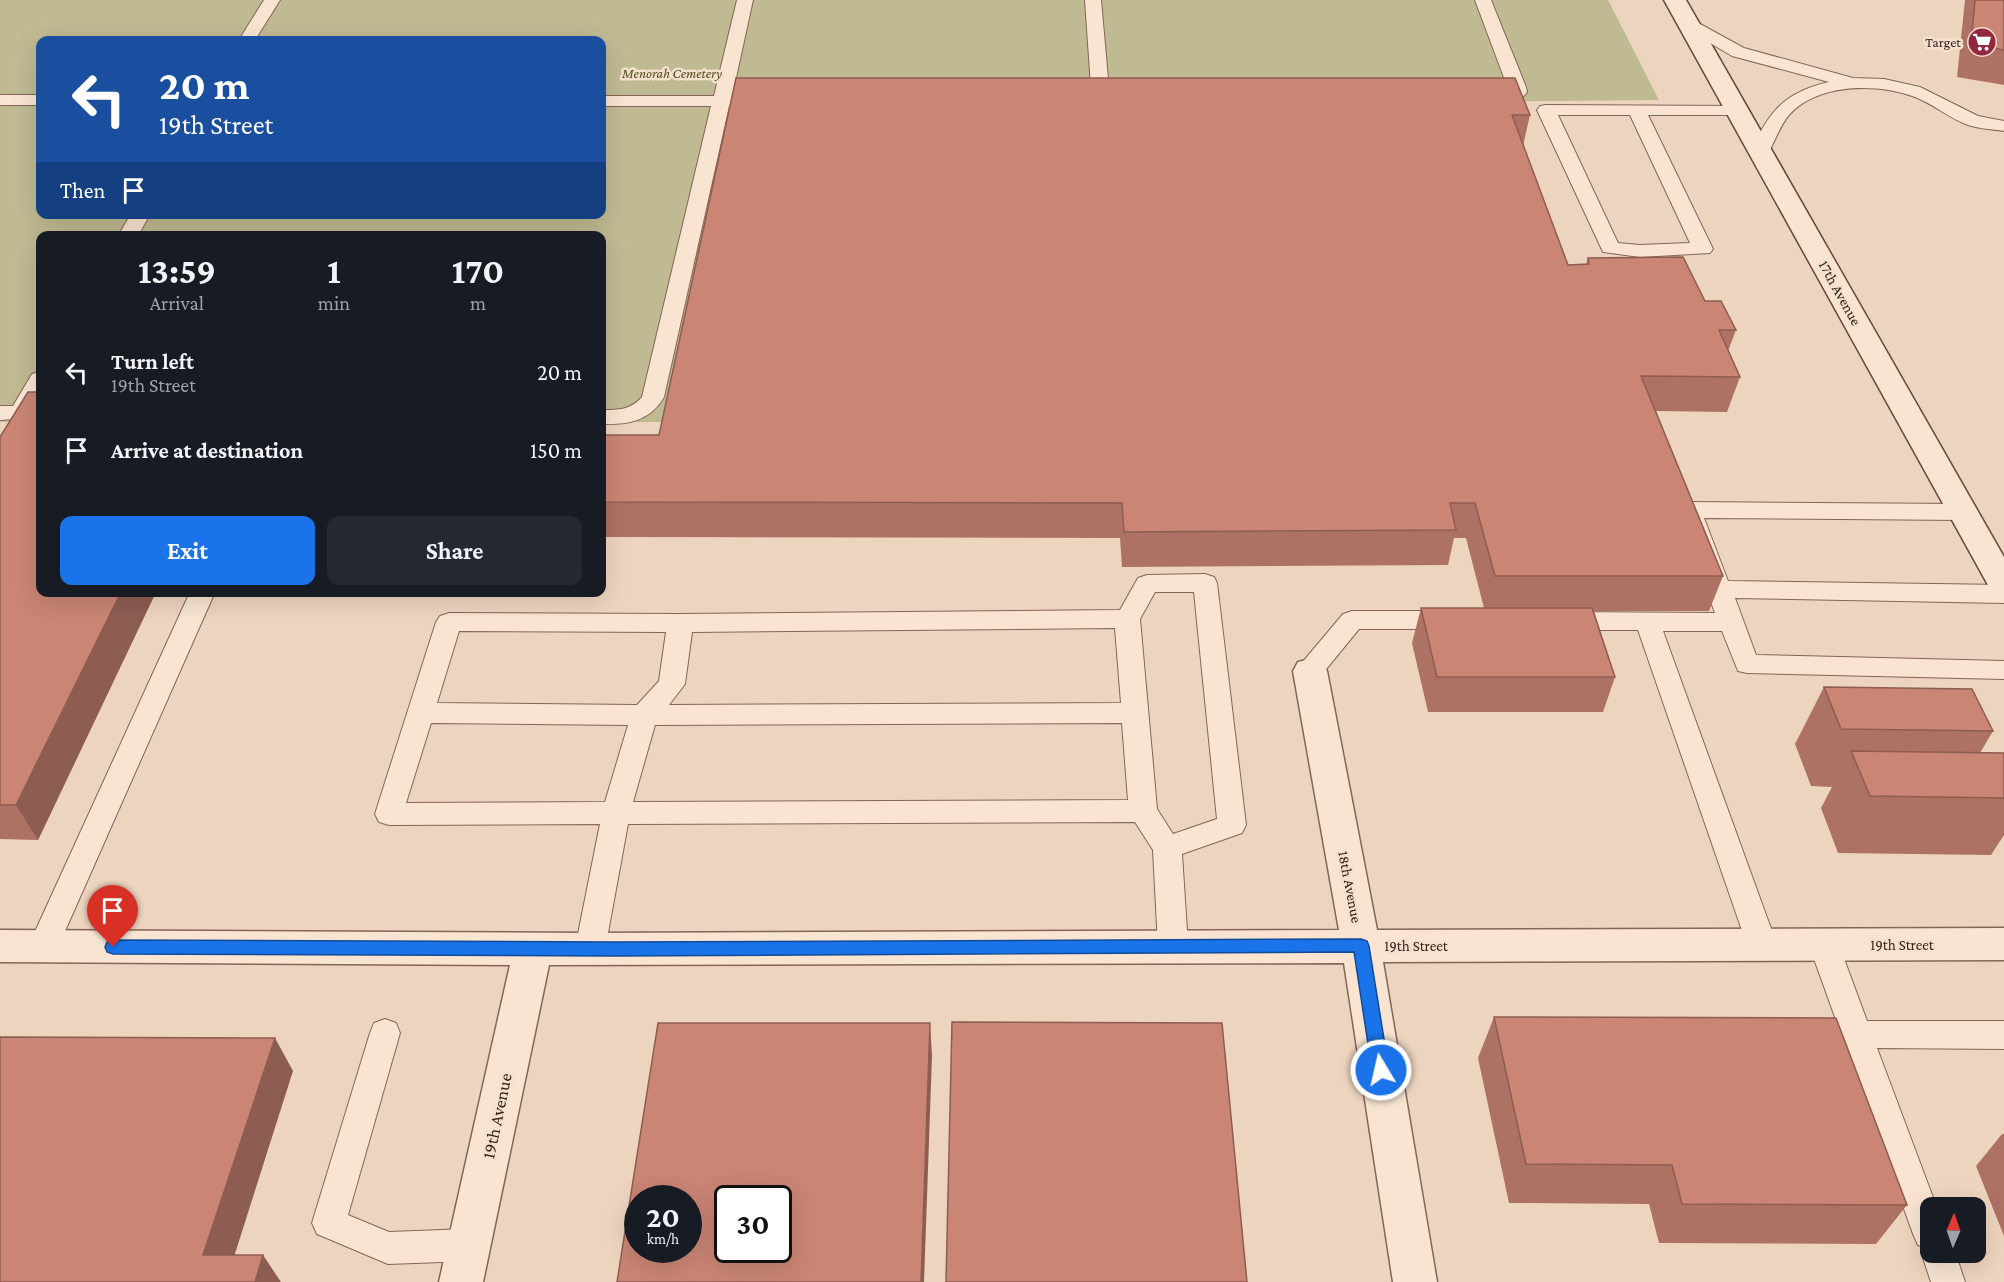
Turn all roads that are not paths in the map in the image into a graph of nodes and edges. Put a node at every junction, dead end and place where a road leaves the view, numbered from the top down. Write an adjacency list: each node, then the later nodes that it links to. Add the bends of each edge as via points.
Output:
1 (272, 0): 7 (lane)
2 (745, 0): 12 (lane)
3 (1093, 0): 14 (lane)
4 (1483, 0): 15 (lane, via 1518,92 1513,97)
5 (1675, 0): 6 (street, 17th Avenue)
6 (1689, 24): 8 (lane, via 1738,52); 17 (street, 17th Avenue)
7 (250, 36)
8 (1861, 83): 18 (lane, via 1915,91 1972,120); 19 (lane, via 1821,90 1792,103 1773,124)
9 (0, 100): 10 (lane)
10 (36, 100)
11 (606, 101): 12 (lane)
12 (722, 101): 13 (lane); 22 (lane, via 653,397 639,413)
13 (781, 101)
14 (1101, 101)
15 (1480, 101)
16 (1636, 110): 16 (lane, via 1546,110 1610,248 1702,249); 17 (lane)
17 (1737, 110): 19 (street, 17th Avenue)
18 (2004, 126)
19 (1760, 151): 23 (street, 17th Avenue)
20 (36, 386): 21 (lane)
21 (20, 413)
22 (606, 417)
23 (1963, 512): 24 (street, 17th Avenue); 25 (lane, via 1689,510)
24 (2004, 585)
25 (1718, 589): 26 (lane); 32 (lane)
26 (2004, 594)
27 (201, 597): 48 (lane)
28 (1127, 619): 33 (lane); 37 (lane); 41 (lane, via 1147,584 1205,584 1232,825)
29 (1470, 620): 35 (lane, via 1353,620)
30 (1541, 621): 31 (lane)
31 (1647, 621): 32 (lane); 43 (lane)
32 (1731, 622): 34 (lane, via 1747,664)
33 (680, 623): 36 (lane, via 449,622); 38 (lane, via 672,684)
34 (2004, 670)
35 (1310, 671): 47 (street, 18th Avenue)
36 (420, 712): 38 (lane); 40 (lane, via 389,814)
37 (1135, 712): 38 (lane); 39 (lane)
38 (644, 715): 40 (lane)
39 (1143, 811): 40 (lane); 41 (lane)
40 (616, 813): 50 (lane)
41 (1167, 848): 46 (lane)
42 (2004, 944): 44 (street, 19th Street)
43 (1762, 945): 44 (street, 19th Street); 47 (street, 19th Street)
44 (1824, 945): 52 (lane)
45 (0, 946): 48 (street, 19th Street)
46 (1173, 946): 47 (street, 19th Street); 50 (street, 19th Street)
47 (1361, 946): 57 (street, 18th Avenue)
48 (42, 947): 49 (street, 19th Street)
49 (533, 949): 50 (street, 19th Street); 55 (street, 19th Avenue)
50 (590, 949)
51 (385, 1033): 55 (lane, via 329,1223 388,1248)
52 (1857, 1034): 53 (lane); 54 (lane)
53 (2004, 1035)
54 (1920, 1207)
55 (465, 1263)
56 (1942, 1263): 58 (lane)
57 (1415, 1282)
58 (1948, 1282)

